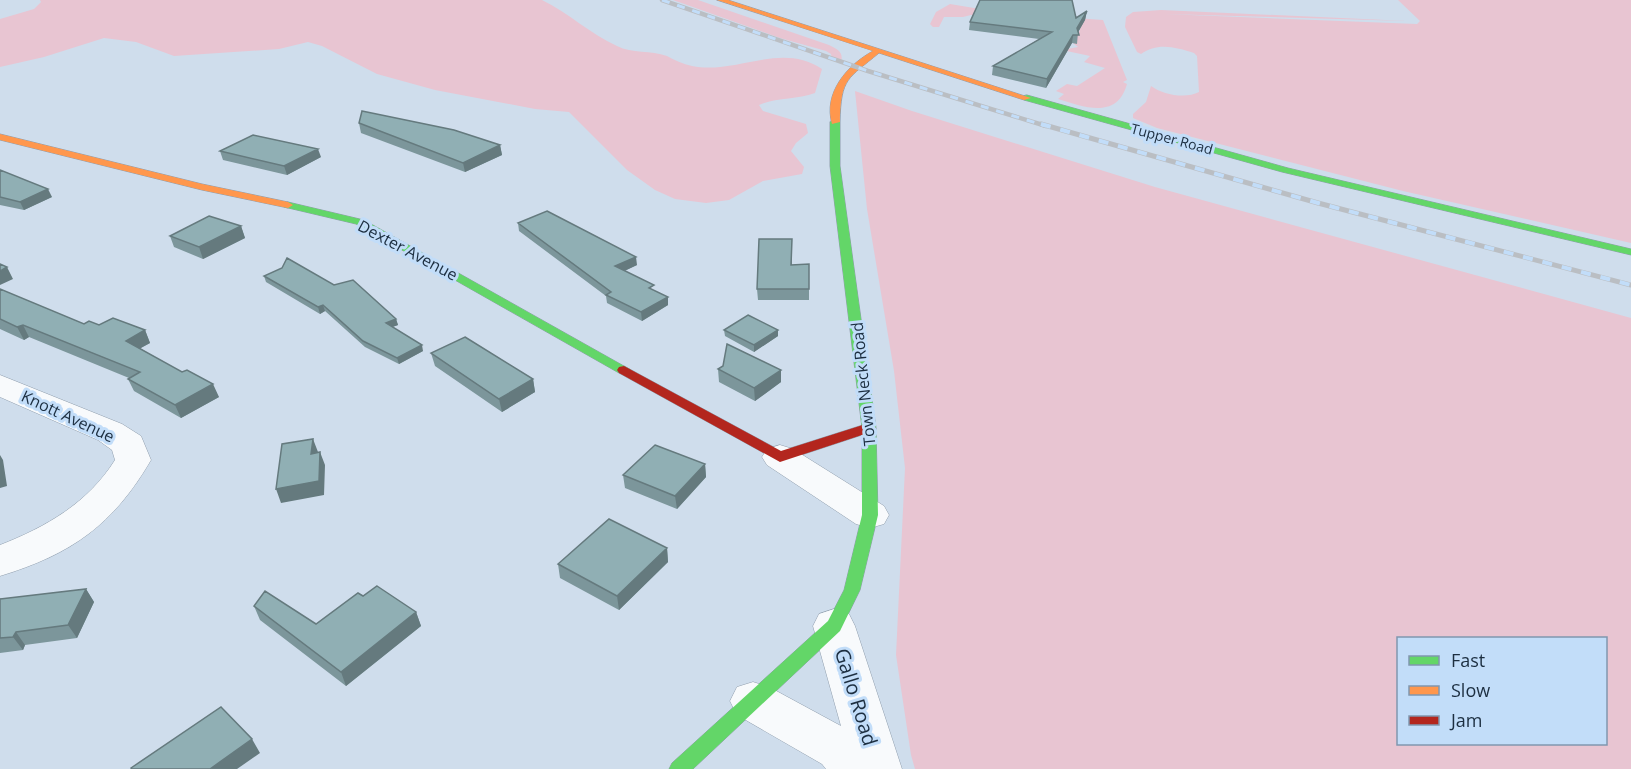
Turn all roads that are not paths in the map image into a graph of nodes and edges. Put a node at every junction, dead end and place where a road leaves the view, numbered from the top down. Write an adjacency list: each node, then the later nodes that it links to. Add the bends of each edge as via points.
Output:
1 (720, 0): 2 (street, Tupper Road)
2 (875, 53): 4 (street, Tupper Road, via 1262,163); 6 (street, Town Neck Road, via 845,75 834,106 835,166)
3 (0, 137): 7 (street, Dexter Avenue, via 360,222)
4 (1631, 252)
5 (0, 385): 9 (street, Knott Avenue, via 110,432 128,444 133,460 122,482 78,525)
6 (869, 428): 7 (street); 8 (street, Town Neck Road)
7 (780, 457): 8 (street, Dexter Avenue)
8 (870, 515): 10 (street, Town Neck Road, via 852,590)
9 (0, 561)
10 (834, 626): 11 (street, Town Neck Road); 14 (street, Gallo Road)
11 (753, 701): 12 (street, Town Neck Road); 13 (street, Gallo Road, via 839,749)
12 (679, 769)
13 (854, 769)
14 (878, 769)

